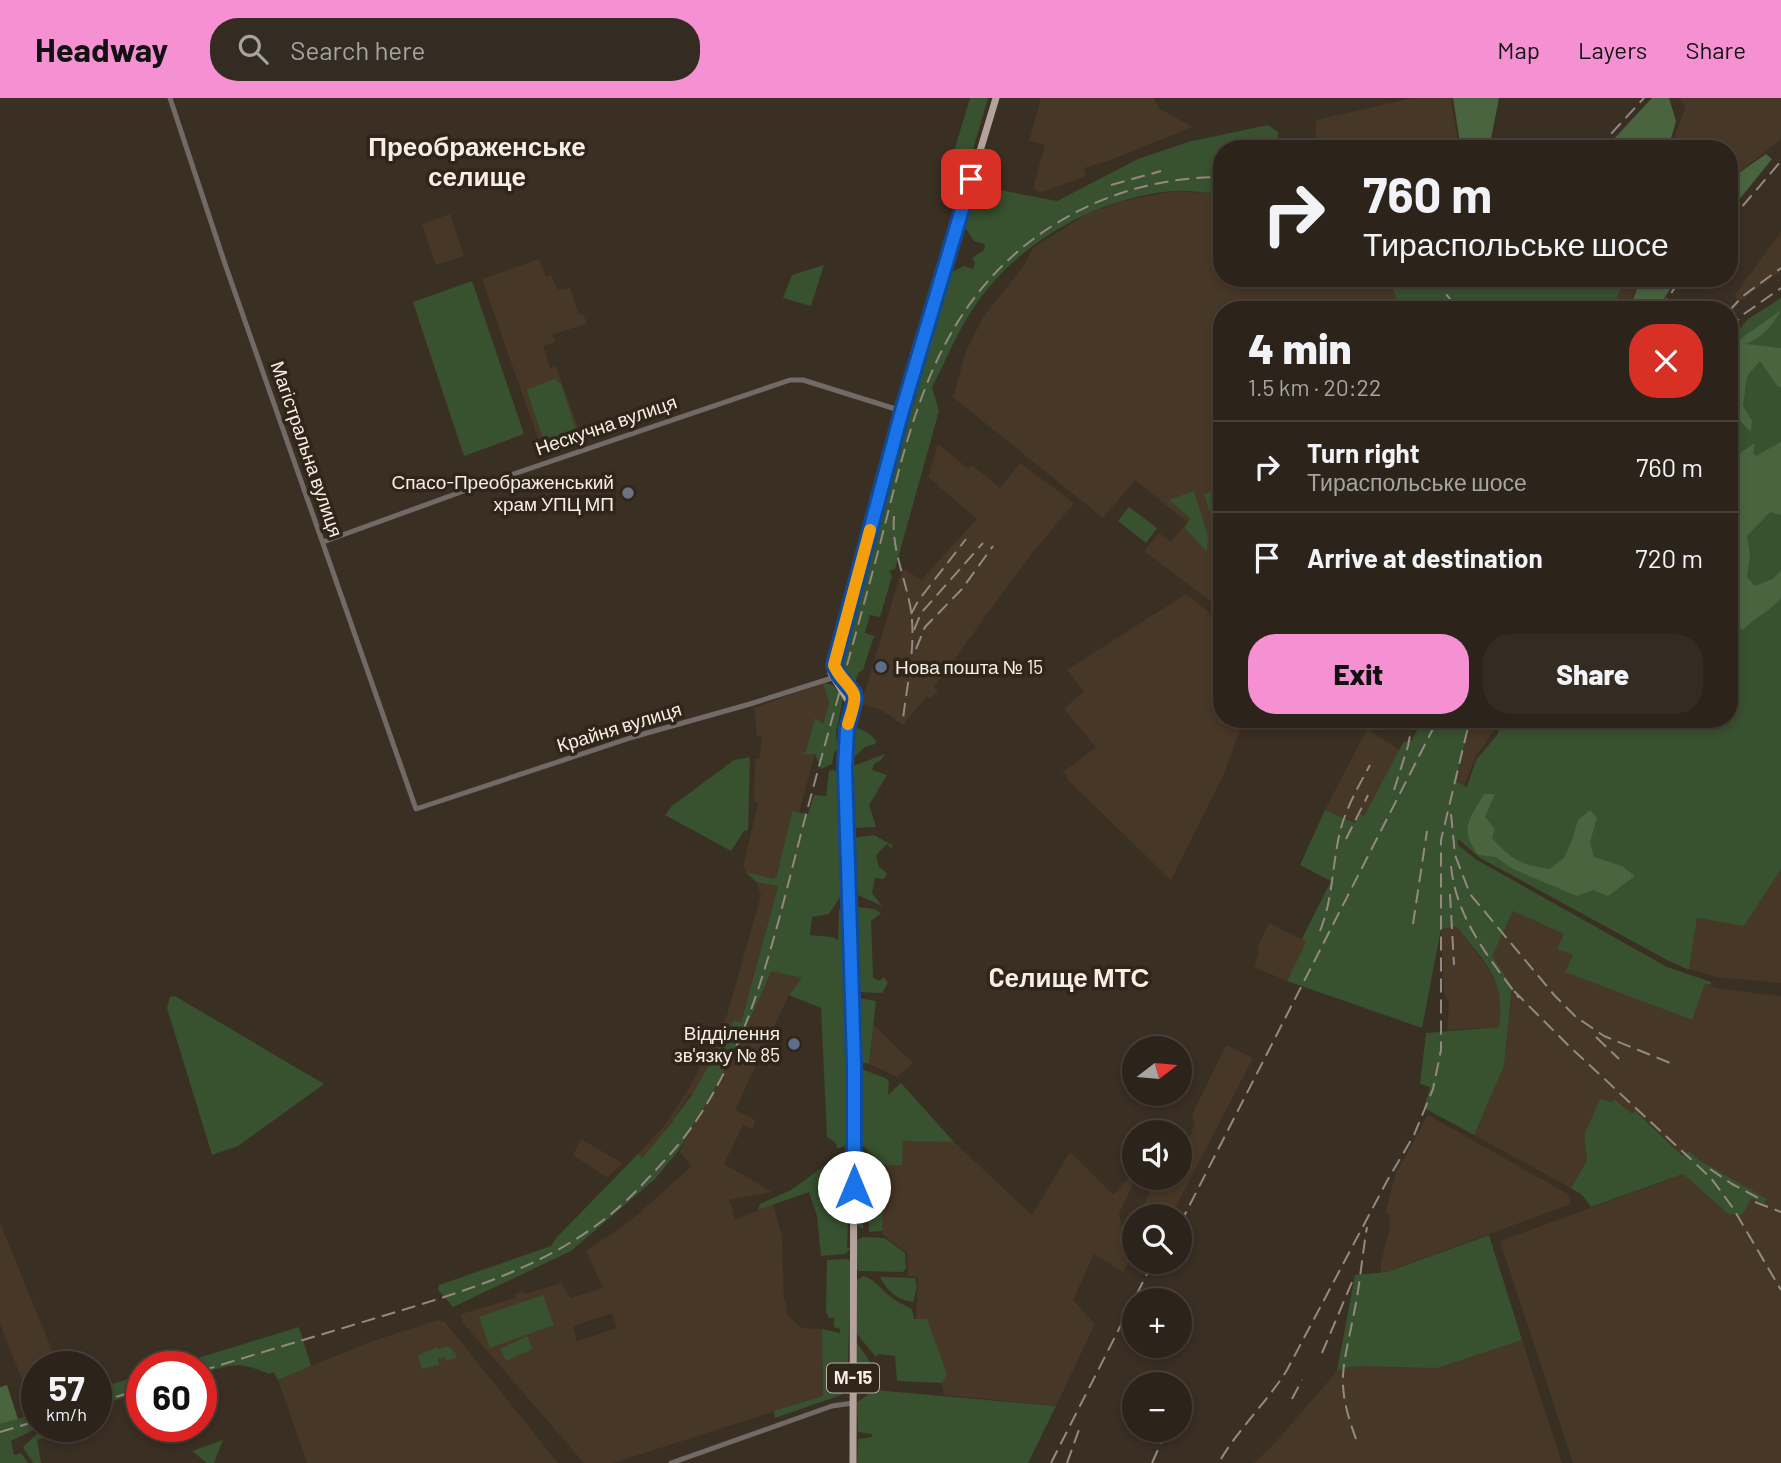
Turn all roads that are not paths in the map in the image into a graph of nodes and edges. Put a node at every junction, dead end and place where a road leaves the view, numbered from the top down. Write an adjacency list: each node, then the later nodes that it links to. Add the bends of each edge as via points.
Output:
1 (170, 98): 4 (street, Магістральна вулиця)
2 (996, 98): 3 (main road, М-15)
3 (902, 411): 4 (street, Нескучна вулиця, via 790,380); 5 (main road, М-15, via 834,665)
4 (323, 542): 6 (street, Магістральна вулиця)
5 (836, 677): 6 (street, Крайня вулиця, via 633,737); 7 (main road, М-15, via 852,707 845,768 854,1063)
6 (416, 809)
7 (853, 1403): 8 (street, via 832,1406); 9 (main road, М-15)
8 (671, 1463)
9 (853, 1463)

